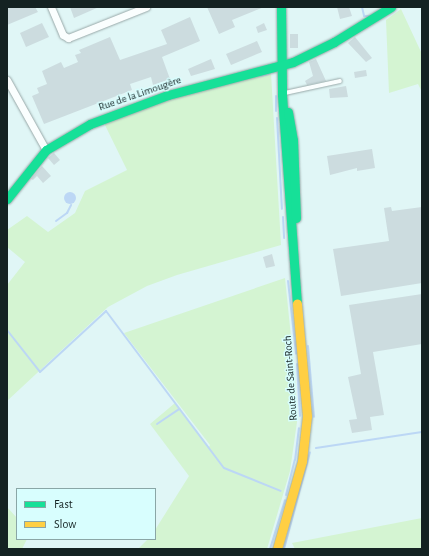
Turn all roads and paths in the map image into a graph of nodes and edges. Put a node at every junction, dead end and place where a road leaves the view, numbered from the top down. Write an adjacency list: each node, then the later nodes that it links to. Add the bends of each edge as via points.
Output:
1 (51, 7): 2 (street, via 63,35 68,38)
2 (146, 7)
3 (391, 7): 5 (street, Rue de la Limougère, via 334,42)
4 (282, 8): 5 (street, Route de Saint-Roch)
5 (284, 65): 8 (street, Route de Saint-Roch); 10 (street, Rue de la Limougère, via 168,95 120,111 90,124)
6 (7, 80): 10 (street)
7 (340, 80): 9 (lane)
8 (283, 84): 9 (street, Route de Saint-Roch); 12 (street, Route de Saint-Roch, via 289,210)
9 (286, 94): 12 (street, Route de Saint-Roch, via 293,140 298,255)
10 (46, 150): 11 (street, Rue de la Limougère)
11 (7, 199)
12 (297, 298): 13 (street, Route de Saint-Roch, via 307,416 302,461)
13 (277, 549)

